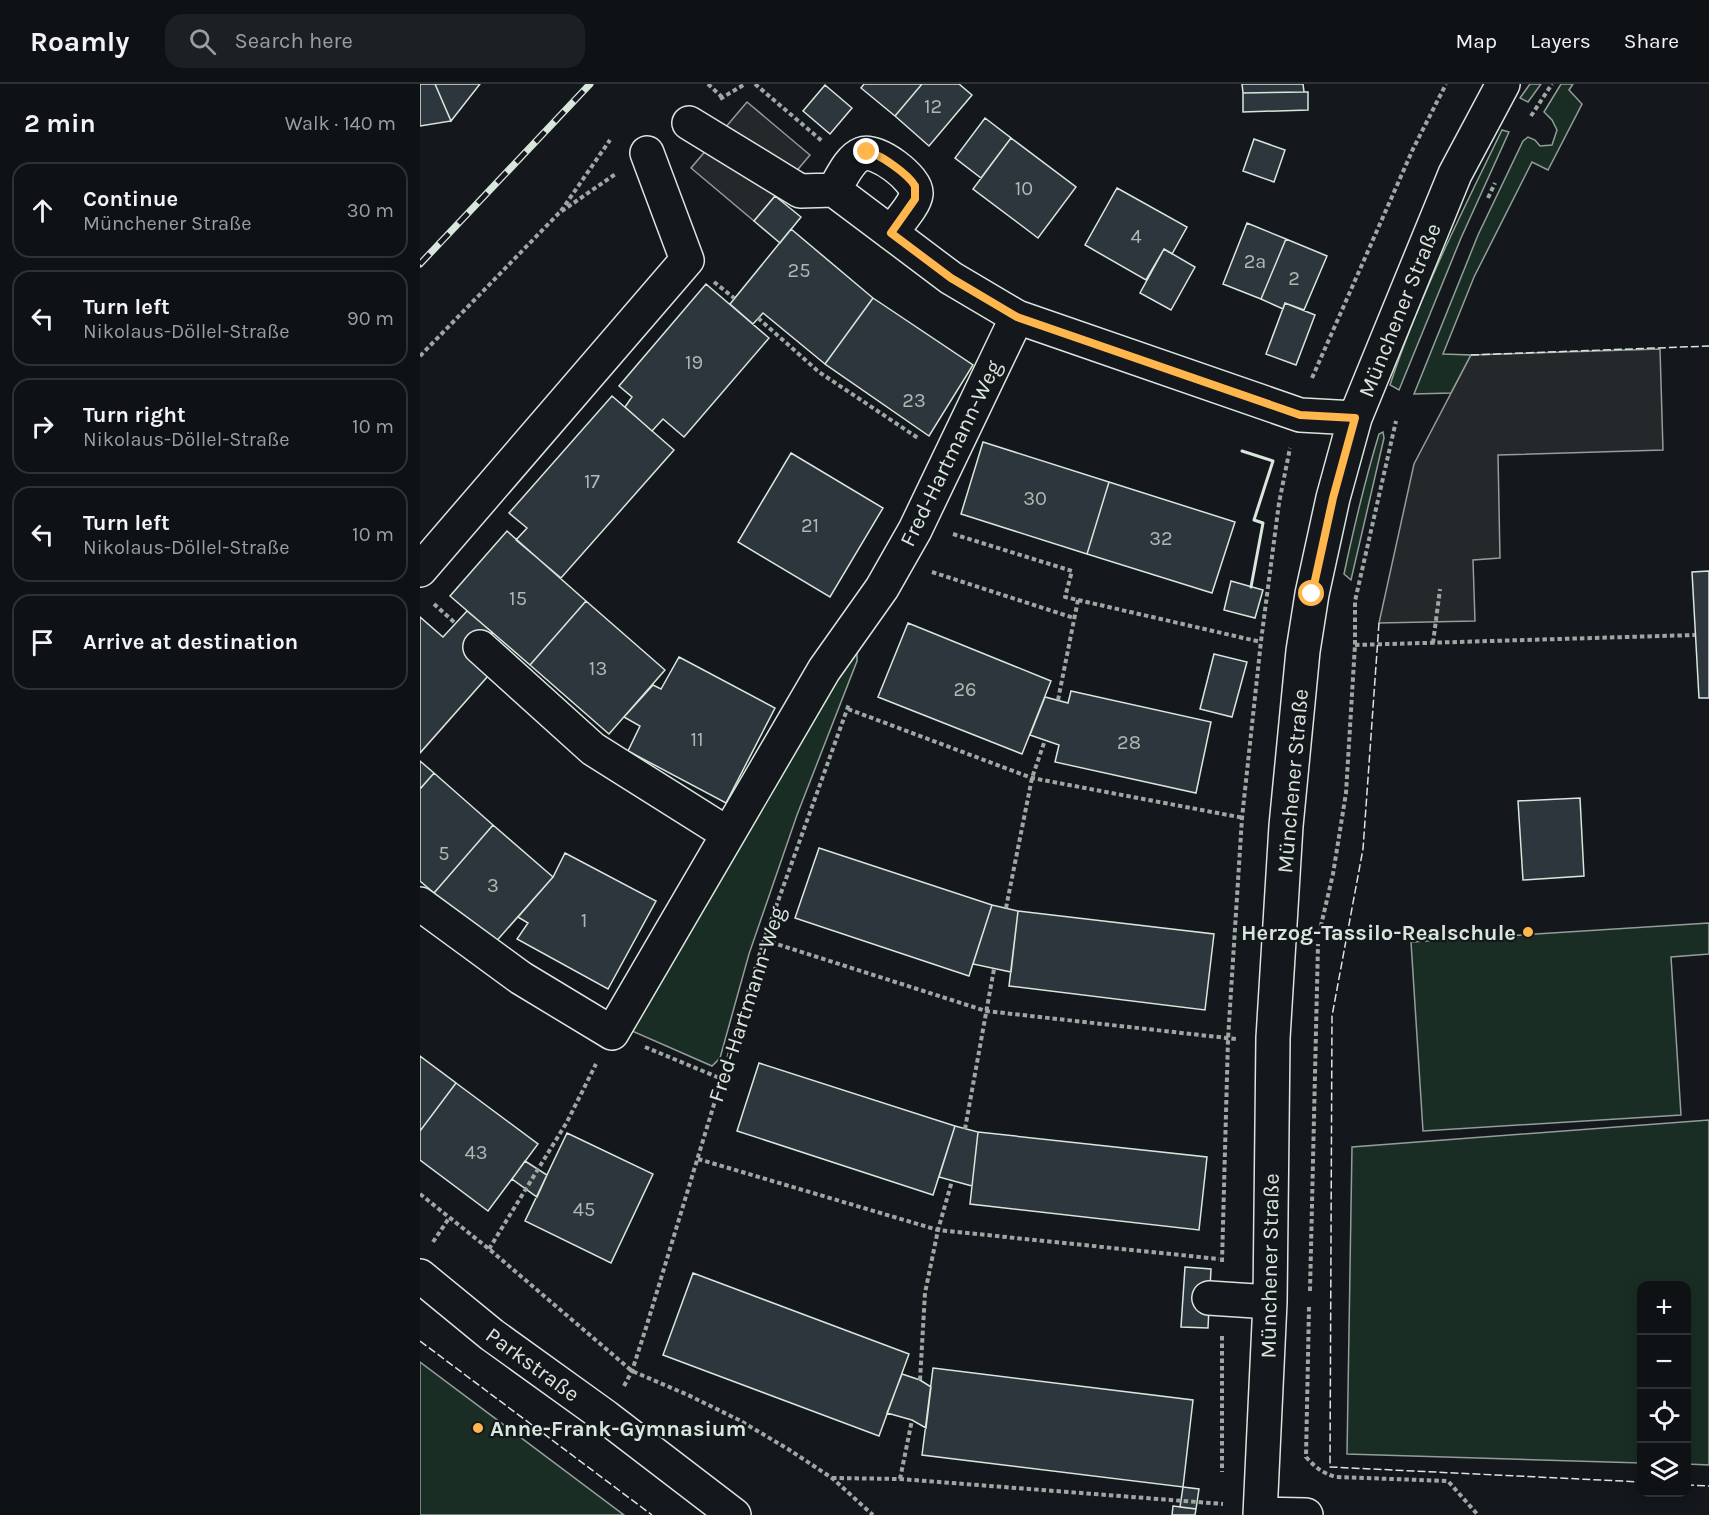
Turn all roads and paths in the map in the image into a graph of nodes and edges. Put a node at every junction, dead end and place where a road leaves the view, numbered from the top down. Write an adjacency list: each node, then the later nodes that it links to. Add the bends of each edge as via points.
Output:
1 (708, 84): 5 (path)
2 (755, 84): 11 (path)
3 (1503, 84): 18 (street, Münchener Straße, via 1455,174)
4 (1552, 84): 6 (path)
5 (722, 97)
6 (1528, 120)
7 (689, 123): 11 (street, via 800,191)
8 (610, 140): 13 (path)
9 (647, 153): 13 (path); 23 (street, via 687,260)
10 (1499, 175): 12 (path)
11 (842, 178): 14 (street); 14 (street, via 859,155 872,152 913,182 915,199)
12 (1485, 205)
13 (559, 213): 17 (path)
14 (891, 233): 15 (street, via 951,278)
15 (1017, 317): 18 (street, via 1300,415); 20 (street, Fred-Hartmann-Weg)
16 (758, 318): 20 (path, via 819,372)
17 (420, 356)
18 (1355, 418): 33 (street, Münchener Straße, via 1330,509)
19 (1397, 418): 31 (path, via 1356,593)
20 (949, 458): 21 (street, Fred-Hartmann-Weg)
21 (918, 523): 22 (street, Fred-Hartmann-Weg); 25 (path, via 1072,571 1065,597)
22 (897, 561): 27 (path); 40 (street, Fred-Hartmann-Weg, via 824,670)
23 (420, 570)
24 (1440, 589): 30 (path)
25 (1078, 600): 27 (path); 33 (path)
26 (432, 603): 28 (path)
27 (1074, 618): 35 (path)
28 (456, 624)
29 (1695, 635): 30 (path)
30 (1433, 643): 31 (path)
31 (1355, 645): 57 (path, via 1346,793 1319,934)
32 (480, 647): 40 (street, via 593,749)
33 (1303, 651): 39 (street, Münchener Straße)
34 (851, 698): 36 (path, Fred-Hartmann-Weg)
35 (1058, 700)
36 (848, 709): 38 (path); 43 (path, Fred-Hartmann-Weg)
37 (1045, 740): 38 (path)
38 (1032, 778): 39 (path); 42 (path)
39 (1286, 826): 47 (street, Münchener Straße)
40 (728, 834): 46 (street, Fred-Hartmann-Weg)
41 (420, 904): 46 (street, via 521,978)
42 (1006, 908)
43 (764, 940): 45 (path); 48 (path, Fred-Hartmann-Weg)
44 (994, 969): 45 (path)
45 (986, 1011): 47 (path, via 1228,1039); 49 (path)
46 (612, 1033): 48 (path); 54 (path, via 567,1122)
47 (1273, 1038): 55 (street, Münchener Straße)
48 (722, 1079): 50 (path, Fred-Hartmann-Weg)
49 (965, 1129)
50 (698, 1159): 53 (path); 61 (path, Fred-Hartmann-Weg)
51 (952, 1181): 53 (path)
52 (420, 1194): 54 (path)
53 (938, 1230): 55 (path); 62 (path, via 925,1293)
54 (489, 1249): 61 (path)
55 (1270, 1264): 59 (street, Münchener Straße)
56 (420, 1276): 63 (street, Parkstraße, via 492,1335)
57 (1310, 1293)
58 (1209, 1298): 59 (street)
59 (1270, 1302): 68 (street, Münchener Straße)
60 (1310, 1305): 72 (path, via 1306,1457 1325,1474 1336,1477 1448,1481)
61 (632, 1371): 63 (path, Fred-Hartmann-Weg); 65 (path, via 739,1420)
62 (921, 1380)
63 (606, 1417): 69 (street, Parkstraße)
64 (912, 1420): 66 (path)
65 (832, 1478): 66 (path); 70 (path)
66 (900, 1479): 67 (path)
67 (1223, 1504)
68 (1260, 1514): 71 (street)
69 (734, 1515)
70 (873, 1515)
71 (1306, 1515)
72 (1478, 1515)

